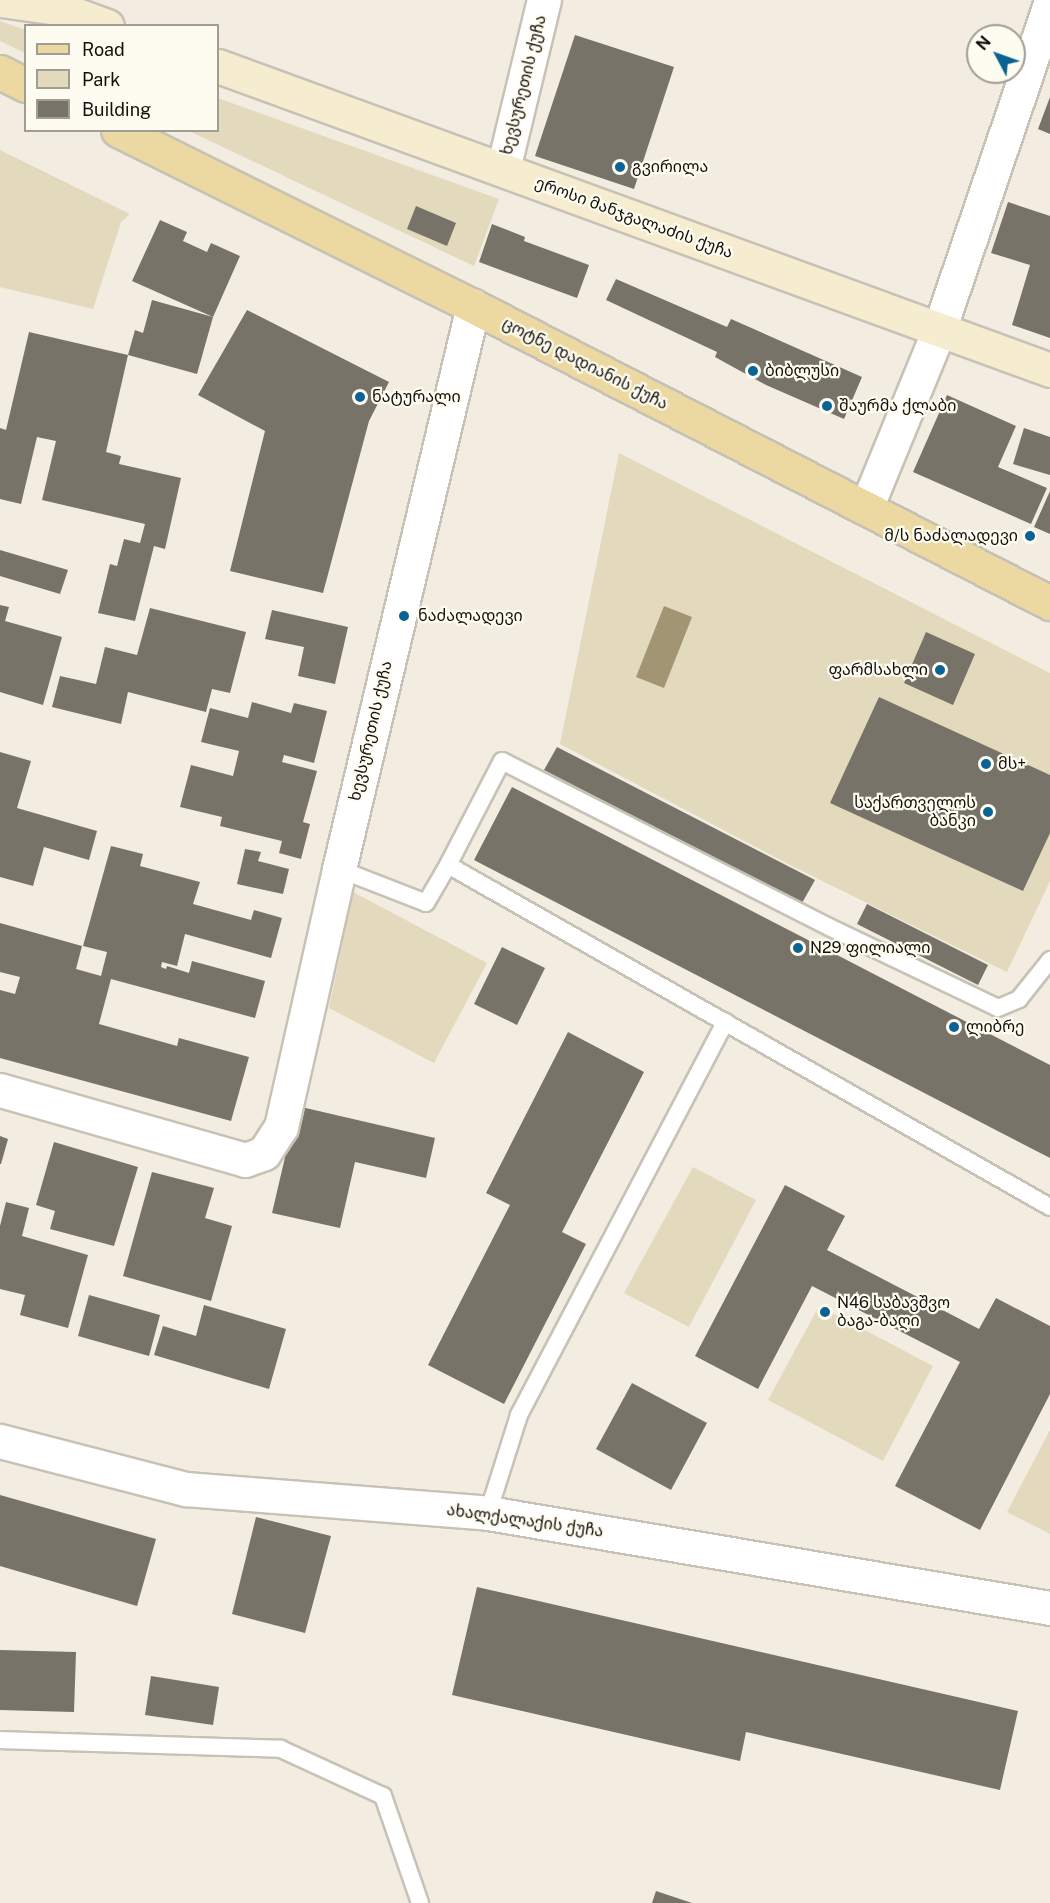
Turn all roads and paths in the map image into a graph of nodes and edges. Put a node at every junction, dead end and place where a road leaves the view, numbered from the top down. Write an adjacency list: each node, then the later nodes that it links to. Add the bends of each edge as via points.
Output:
1 (1, 0): 3 (street)
2 (544, 0): 10 (street, ხევსურეთის ქუჩა)
3 (60, 4): 5 (street)
4 (1050, 4): 12 (street)
5 (103, 24)
6 (219, 66): 10 (street, ეროსი მანჯგალაძის ქუჩა)
7 (0, 72): 8 (main road)
8 (24, 84)
9 (121, 132): 11 (main road, ცოტნე დადიანის ქუჩა)
10 (503, 170): 12 (street, ეროსი მანჯგალაძის ქუჩა)
11 (473, 306): 14 (main road, ცოტნე დადიანის ქუჩა); 17 (street, ხევსურეთის ქუჩა)
12 (939, 330): 13 (street, ეროსი მანჯგალაძის ქუჩა); 14 (street)
13 (1050, 370)
14 (866, 508): 15 (main road, ცოტნე დადიანის ქუჩა)
15 (1050, 603)
16 (448, 865): 17 (lane, via 426,903); 18 (lane, via 502,761 998,1008 1018,999); 19 (lane)
17 (339, 869): 20 (street, ხევსურეთის ქუჩა, via 281,1127 264,1153 245,1160)
18 (1050, 960)
19 (725, 1022): 21 (lane); 23 (lane, via 519,1415)
20 (0, 1090)
21 (1050, 1207)
22 (0, 1441): 23 (street, ახალქალაქის ქუჩა, via 186,1489)
23 (488, 1513): 24 (street, ახალქალაქის ქუჩა)
24 (1050, 1608)
25 (0, 1740): 26 (lane, via 281,1749 383,1796)
26 (420, 1903)

